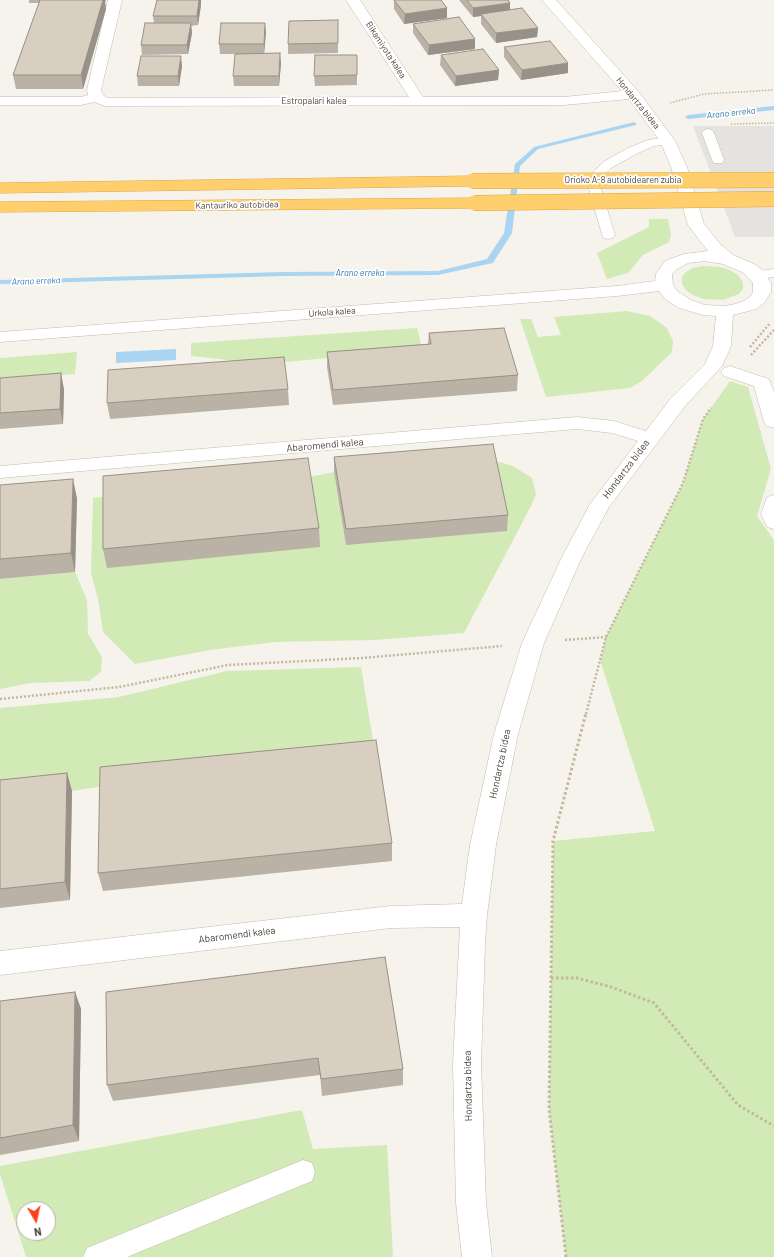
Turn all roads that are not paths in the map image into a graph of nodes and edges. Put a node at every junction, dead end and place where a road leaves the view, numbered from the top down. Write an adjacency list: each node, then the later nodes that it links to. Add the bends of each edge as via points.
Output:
1 (115, 0): 5 (street, via 94,90)
2 (353, 0): 7 (street, Bikamiyota kalea)
3 (549, 0): 4 (street, Hondartza bidea)
4 (633, 94): 7 (street, Estropalari kalea, via 564,101); 9 (street, Hondartza bidea)
5 (96, 98): 6 (street, via 81,102); 7 (street, Estropalari kalea, via 105,102)
6 (0, 101)
7 (418, 101)
8 (708, 133): 10 (lane)
9 (667, 141): 17 (street, Hondartza bidea, via 680,167); 18 (lane, via 652,143 632,151 607,165 596,176 595,189)
10 (718, 160)
11 (774, 180): 12 (highway, Orioko A-8 autobidearen zubia, bridge)
12 (472, 181): 13 (highway, Kantauriko autobidea)
13 (0, 188)
14 (774, 199): 15 (highway, Orioko A-8 autobidearen zubia, bridge)
15 (474, 203): 16 (highway, Kantauriko autobidea)
16 (0, 208)
17 (696, 225): 19 (street); 20 (street, Hondartza bidea, via 715,249)
18 (608, 236)
19 (684, 259): 20 (street, via 705,256); 22 (street, via 671,265 667,270 664,274)
20 (727, 259): 21 (street)
21 (766, 274): 23 (street, via 758,299 738,309)
22 (664, 285): 23 (street, via 671,295 685,304); 24 (street, Urkola kalea, via 617,291)
23 (723, 321): 27 (street, Hondartza bidea, via 722,346 713,366 678,402)
24 (0, 337)
25 (734, 373): 26 (street, via 762,383)
26 (774, 422)
27 (649, 438): 28 (street, Abaromendi kalea, via 614,427 577,423); 31 (street, Hondartza bidea, via 600,504 572,557 533,643 506,734 483,845)
28 (0, 472)
29 (774, 502): 30 (street, via 771,514)
30 (774, 522)
31 (474, 915): 32 (street, Abaromendi kalea, via 391,917); 35 (street, Hondartza bidea, via 467,1064 471,1203)
32 (0, 963)
33 (303, 1172): 34 (lane)
34 (96, 1257)
35 (477, 1257)

